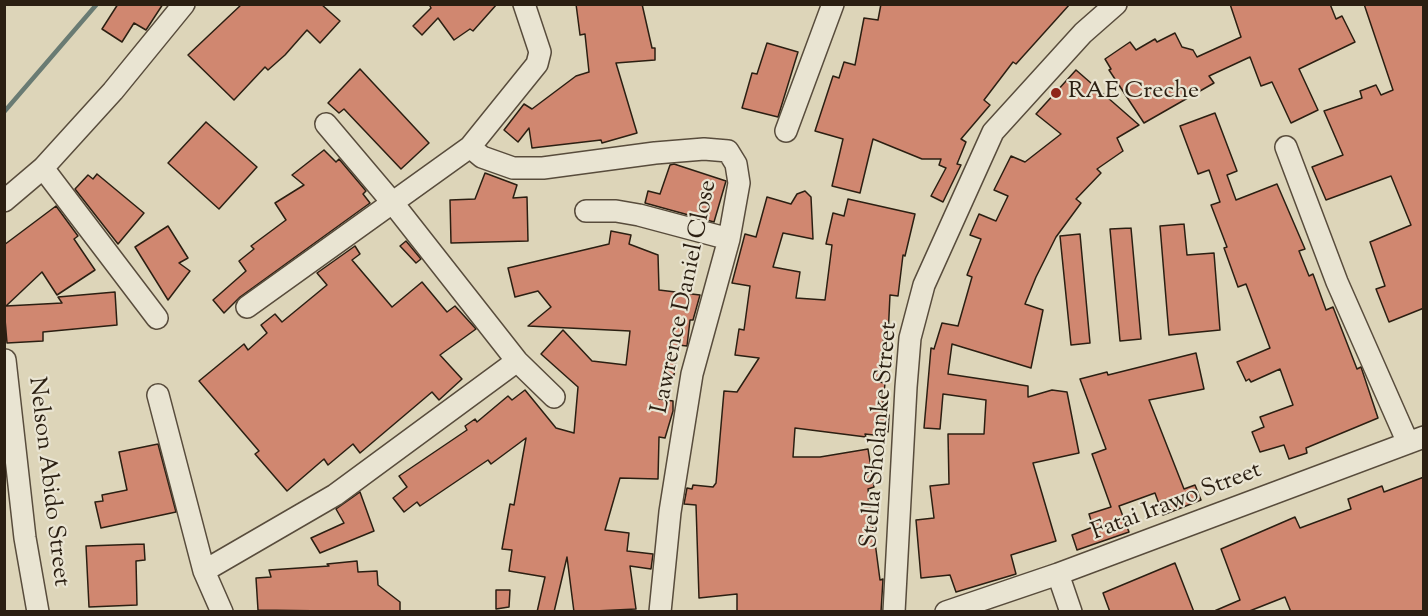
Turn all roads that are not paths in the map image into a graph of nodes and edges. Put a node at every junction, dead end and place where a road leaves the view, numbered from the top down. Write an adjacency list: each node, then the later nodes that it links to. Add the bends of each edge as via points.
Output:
1 (184, 4): 9 (street)
2 (524, 4): 7 (street, via 540,52 537,64)
3 (834, 4): 6 (street)
4 (1116, 4): 26 (street, Stella Sholanke Street, via 1083,33 993,132 924,285 910,338)
5 (326, 124): 11 (street)
6 (786, 131)
7 (470, 147): 11 (street); 13 (street, Lawrence Daniel Close, via 482,157 513,168 543,168 655,153 728,151 736,164 739,183)
8 (1286, 147): 20 (street, via 1337,282)
9 (43, 168): 10 (street); 15 (street)
10 (4, 201)
11 (392, 202): 14 (street); 17 (street)
12 (586, 211): 13 (street, via 639,215)
13 (729, 239): 25 (street, Lawrence Daniel Close, via 692,374 670,512)
14 (247, 307)
15 (157, 318)
16 (5, 360): 23 (street, Nelson Abido Street)
17 (517, 360): 19 (street); 21 (street, via 335,495)
18 (158, 395): 21 (street)
19 (554, 397)
20 (1416, 440): 22 (street, Fatai Irawo Street)
21 (204, 572): 24 (street)
22 (1058, 574): 27 (street, Fatai Irawo Street); 28 (street)
23 (38, 612)
24 (222, 612)
25 (660, 612)
26 (894, 612)
27 (946, 612)
28 (1071, 612)

